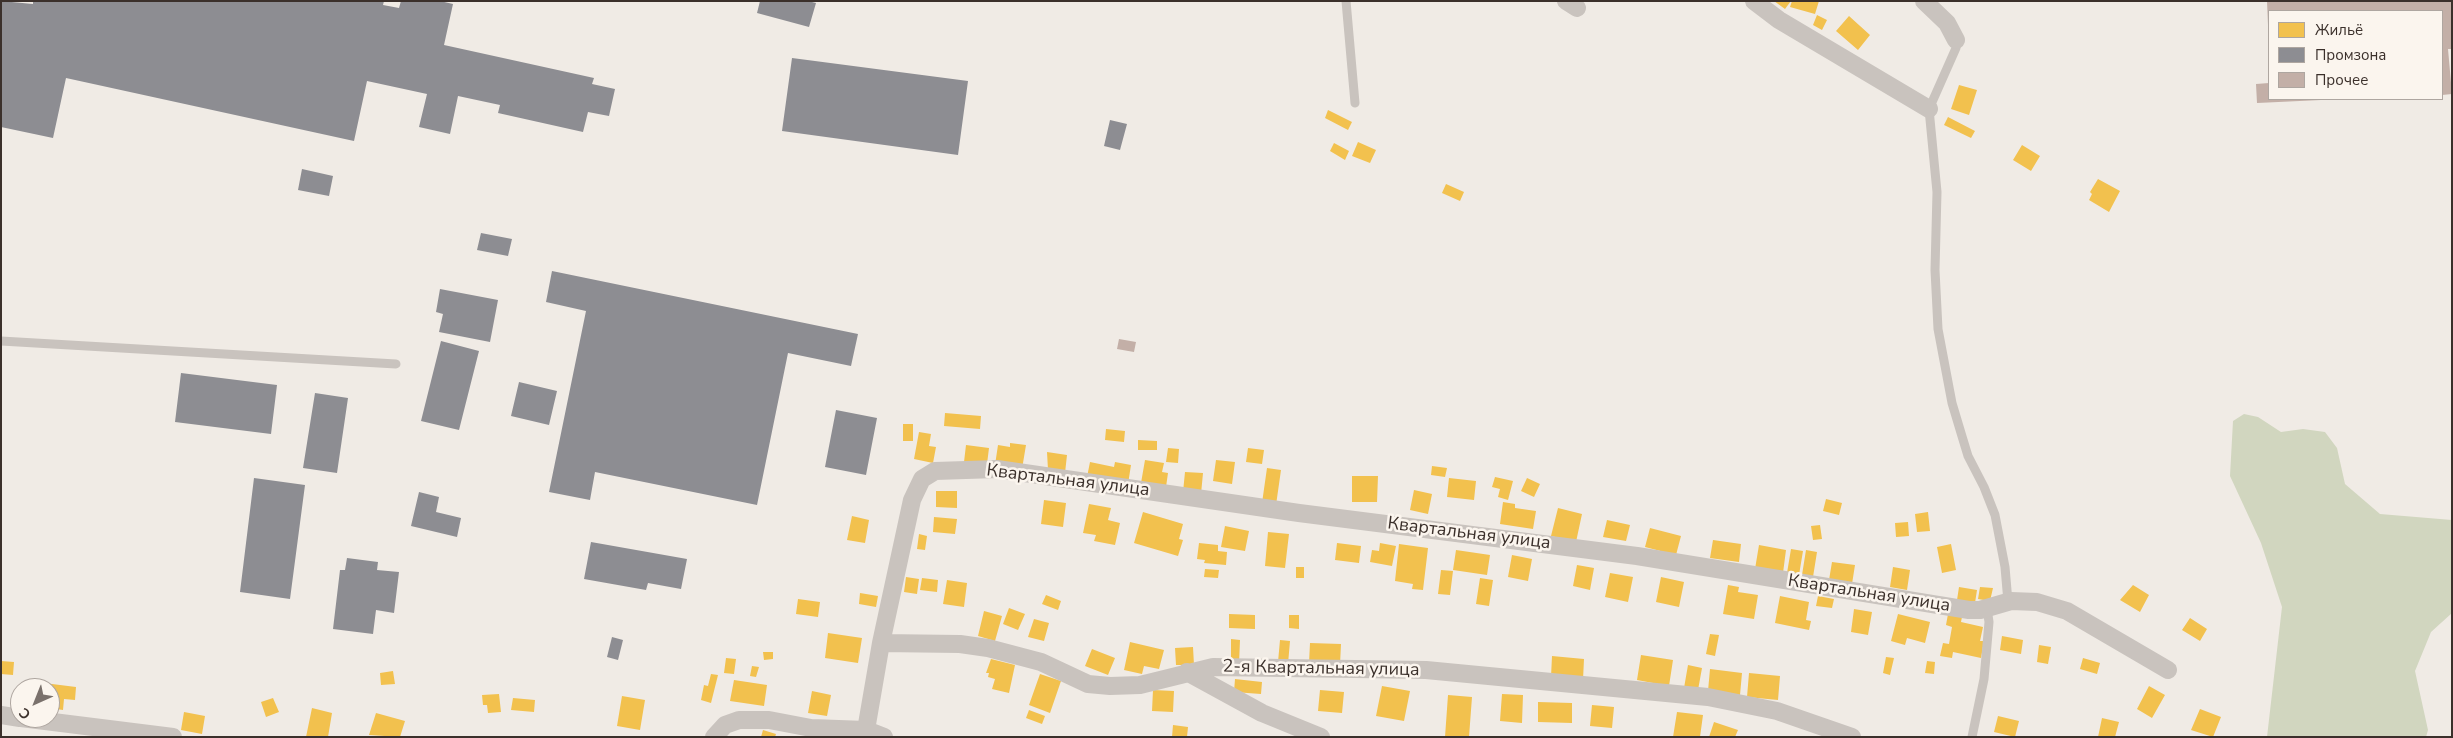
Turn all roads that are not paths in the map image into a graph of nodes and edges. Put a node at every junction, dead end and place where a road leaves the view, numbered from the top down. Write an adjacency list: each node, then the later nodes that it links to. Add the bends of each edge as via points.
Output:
1 (1346, 1): 5 (lane)
2 (1754, 1): 6 (street, via 1779,20)
3 (1924, 1): 4 (street, via 1947,23)
4 (1956, 40): 6 (lane, via 1956,48)
5 (1355, 103)
6 (1929, 109): 9 (lane, via 1937,192 1935,270 1938,329 1952,403 1968,456 1995,515)
7 (1, 341): 8 (lane)
8 (396, 364)
9 (2008, 602): 10 (street, Квартальная улица); 12 (street, Квартальная улица, via 2037,602 2067,611)
10 (1987, 608): 11 (street, Квартальная улица, via 1969,610 1637,556 1300,513 997,469 944,470 922,479 912,500); 21 (lane, via 1989,622 1984,680)
11 (881, 643): 13 (street, 2-я Квартальная улица, via 960,644 988,648 1041,662 1088,684 1140,685); 15 (street)
12 (2168, 670)
13 (1187, 672): 19 (street, via 1262,713); 20 (street, 2-я Квартальная улица, via 1225,666 1426,670 1708,697 1777,711)
14 (60, 722): 16 (street)
15 (866, 730): 17 (street, via 739,720 725,725); 18 (street)
16 (173, 737)
17 (714, 737)
18 (884, 737)
19 (1321, 737)
20 (1852, 737)
21 (1972, 737)

